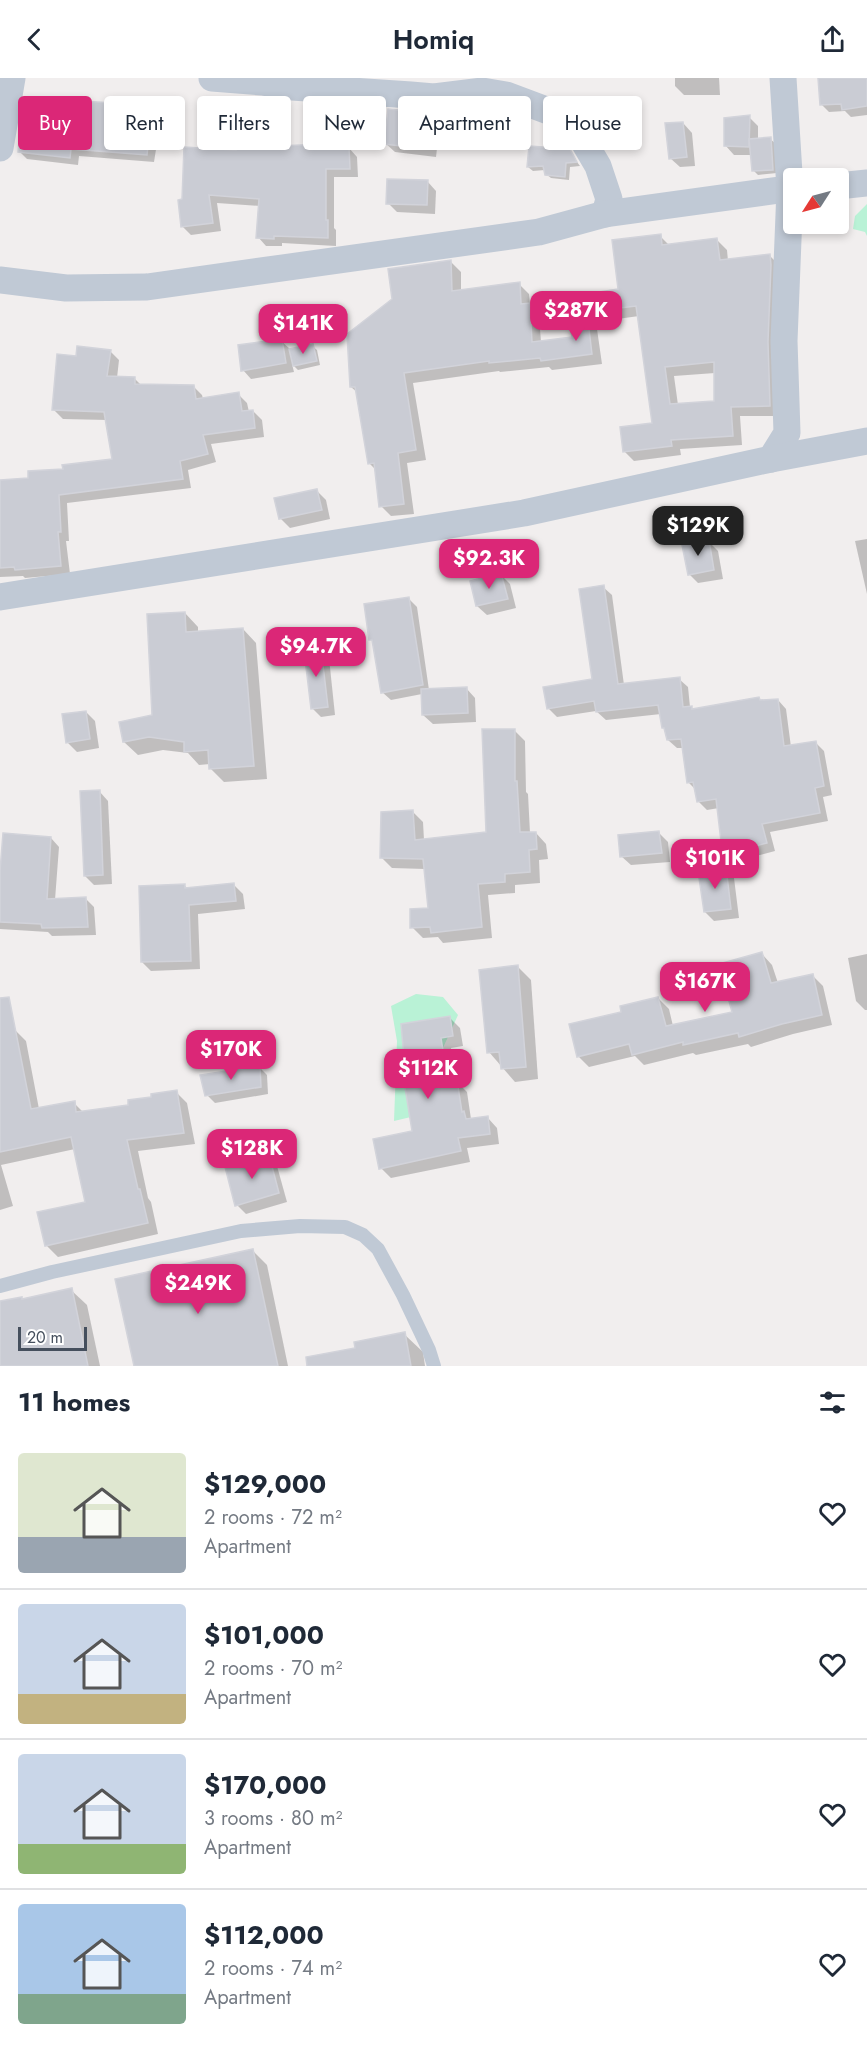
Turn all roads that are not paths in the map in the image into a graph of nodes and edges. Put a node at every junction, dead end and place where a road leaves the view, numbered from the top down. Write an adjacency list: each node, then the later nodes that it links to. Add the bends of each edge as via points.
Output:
1 (12, 78): 4 (street)
2 (212, 78): 9 (street, via 434,97 482,91 506,95 554,113 578,132 598,166 609,199)
3 (783, 78): 5 (street)
4 (0, 147)
5 (790, 168)
6 (867, 183): 7 (street)
7 (849, 185)
8 (783, 189): 9 (street)
9 (605, 214): 11 (street, via 539,232 147,287 66,288)
10 (790, 234): 13 (street, via 784,341 787,433)
11 (0, 280)
12 (867, 441): 13 (street)
13 (771, 459): 14 (street, via 524,513)
14 (0, 597)
15 (0, 1286): 16 (lane, via 241,1231 345,1227 363,1235 378,1249)
16 (434, 1366)

